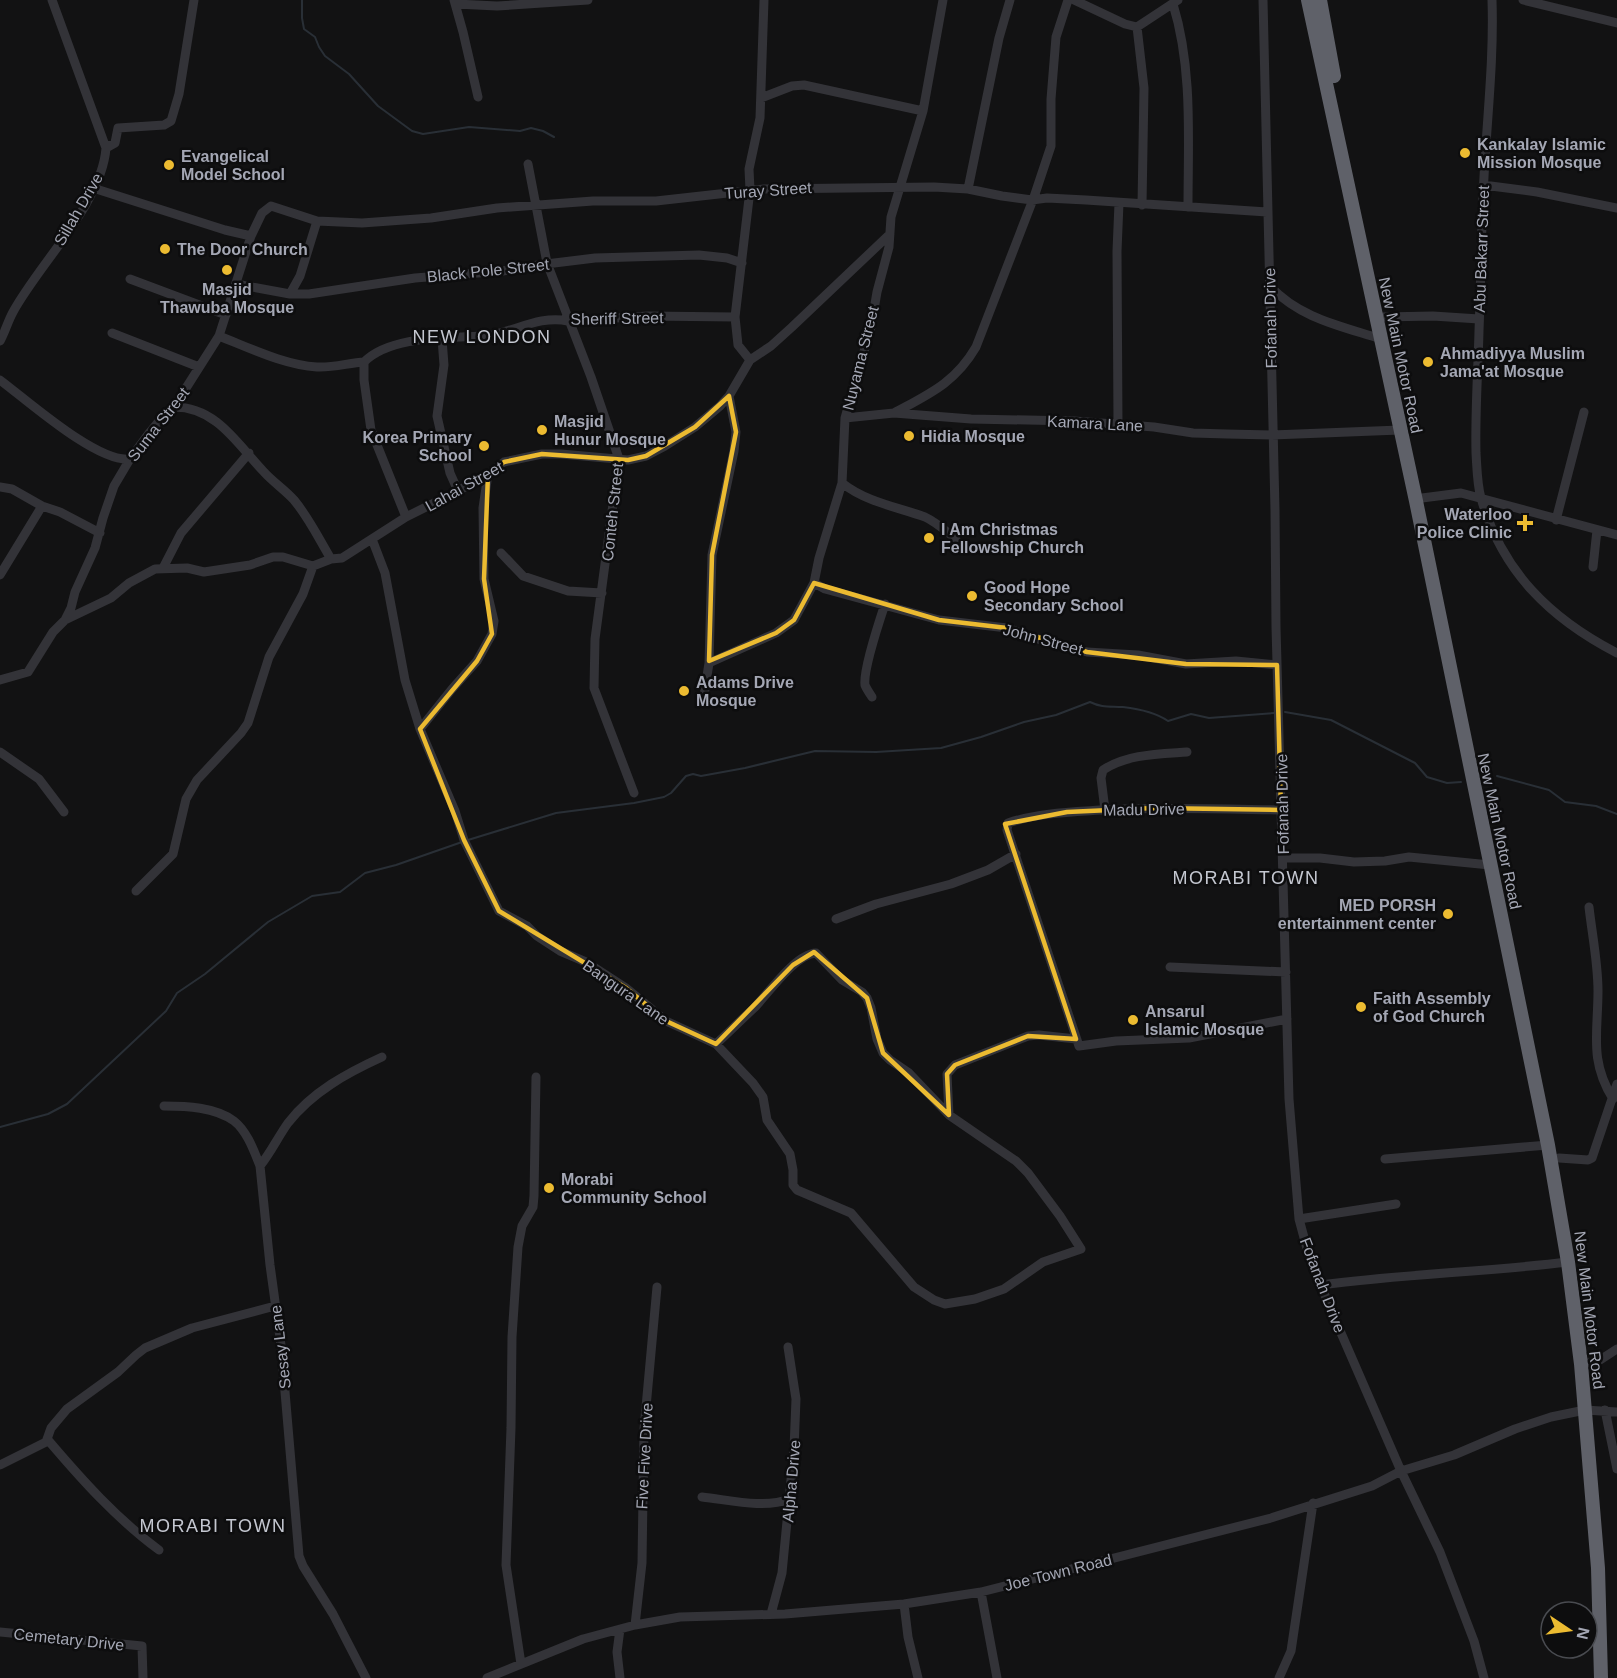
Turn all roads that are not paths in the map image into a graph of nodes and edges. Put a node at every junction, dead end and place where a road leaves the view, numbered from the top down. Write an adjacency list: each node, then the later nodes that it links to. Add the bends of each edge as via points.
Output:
1 (52, 0): 22 (street)
2 (194, 0): 22 (street, via 171,121 164,125 118,128 115,143)
3 (588, 0): 14 (street, via 484,6)
4 (764, 0): 20 (street)
5 (943, 0): 21 (street, Nuyama Street)
6 (1010, 0): 27 (street)
7 (1068, 0): 29 (street, via 1056,37 1051,146)
8 (1074, 0): 18 (street)
9 (1263, 0): 36 (street, Fofanah Drive)
10 (1308, 0): 54 (highway, New Main Motor Road)
11 (1320, 0): 48 (highway, New Main Motor Road)
12 (1492, 0): 24 (street, Abu Bakarr Street, via 1494,34)
13 (1523, 0): 16 (street)
14 (455, 2): 19 (street)
15 (1176, 2): 18 (street); 34 (street, via 1188,107)
16 (1560, 4): 17 (street)
17 (1617, 22)
18 (1137, 27): 31 (street, via 1144,88)
19 (478, 97)
20 (760, 98): 21 (street, via 798,85); 28 (street, via 760,118 749,169)
21 (923, 111): 25 (street, Nuyama Street)
22 (106, 148): 26 (street, Sillah Drive)
23 (528, 164): 33 (street, Conteh Street)
24 (1483, 185): 35 (street); 49 (street, Abu Bakarr Street)
25 (900, 187): 27 (street, Turay Street); 28 (street, Turay Street); 38 (street, Nuyama Street)
26 (93, 188): 39 (street); 55 (street, Sillah Drive, via 13,312)
27 (968, 189): 29 (street, Turay Street)
28 (750, 190): 33 (street, Turay Street, via 656,201); 41 (street)
29 (1032, 200): 30 (street, Turay Street); 63 (street, via 966,365 936,390)
30 (1119, 203): 31 (street, Turay Street); 65 (street)
31 (1142, 205): 34 (street, Turay Street)
32 (271, 206): 37 (street, Turay Street); 39 (street, Suma Street, via 262,213)
33 (537, 206): 37 (street, Turay Street, via 362,223); 40 (street, Conteh Street)
34 (1188, 207): 36 (street, Turay Street)
35 (1617, 208)
36 (1267, 213): 44 (street, Fofanah Drive)
37 (317, 221): 45 (street, via 300,276)
38 (890, 234): 56 (street, Lahai Street, via 771,346); 64 (street, Nuyama Street, via 872,327)
39 (251, 236): 43 (street, Suma Street)
40 (547, 263): 41 (street, Black Pole Street, via 699,255); 45 (street, Black Pole Street, via 503,272 431,276); 50 (street, Conteh Street)
41 (742, 263): 47 (street)
42 (130, 279): 46 (street)
43 (236, 284): 45 (street, Black Pole Street); 46 (street, Suma Street)
44 (1270, 286): 54 (street, via 1282,300 1303,312); 67 (street, Fofanah Drive)
45 (290, 294)
46 (226, 315): 52 (street, Suma Street)
47 (735, 317): 50 (street, Sheriff Street, via 648,316); 56 (street, via 738,345)
48 (1383, 317): 49 (street); 76 (highway, New Main Motor Road)
49 (1479, 319): 75 (street, Abu Bakarr Street, via 1476,440)
50 (568, 321): 53 (street, Sheriff Street, via 556,318 491,336); 70 (street, Conteh Street)
51 (112, 333): 58 (street)
52 (219, 336): 57 (street, via 302,365); 58 (street, Suma Street)
53 (442, 339): 57 (street, Sheriff Street, via 395,344); 74 (street, via 443,371 437,416)
54 (1381, 339): 66 (highway, New Main Motor Road)
55 (0, 341)
56 (750, 360): 60 (street, Lahai Street)
57 (364, 362): 78 (street, via 371,430)
58 (199, 367): 61 (street, Suma Street)
59 (0, 380): 69 (street, via 88,444 122,460)
60 (729, 396): 70 (street, Lahai Street, via 695,427 665,446 646,456); 96 (street, via 736,432 712,555)
61 (174, 407): 68 (street, via 185,407 211,419); 69 (street, Suma Street)
62 (1584, 412): 79 (street)
63 (894, 413): 64 (street, Kamara Lane); 65 (street, Kamara Lane)
64 (845, 418): 72 (street, Nuyama Street)
65 (1118, 424): 67 (street, Kamara Lane, via 1193,433)
66 (1401, 430): 67 (street, Kamara Lane); 110 (highway, New Main Motor Road)
67 (1272, 435): 97 (street, Fofanah Drive)
68 (249, 453): 86 (street, via 307,517); 89 (street, via 181,533)
69 (130, 459): 81 (street, Suma Street, via 114,486)
70 (620, 459): 71 (street, Lahai Street, via 542,454 504,462); 92 (street, Conteh Street)
71 (488, 474): 74 (street, Lahai Street); 101 (street, via 483,508 484,579 494,621 492,634 477,662)
72 (842, 483): 84 (street, via 874,501 927,518); 91 (street, Nuyama Street)
73 (0, 487): 77 (street, via 12,489)
74 (458, 491): 78 (street, Lahai Street)
75 (1480, 497): 76 (street, via 1461,493); 79 (street); 95 (street, Abu Bakarr Street, via 1503,550 1537,597 1586,637)
76 (1422, 498): 126 (highway, New Main Motor Road)
77 (42, 506): 81 (street); 90 (street)
78 (406, 517): 83 (street, Lahai Street)
79 (1556, 520): 80 (street)
80 (1597, 530): 82 (street); 88 (street)
81 (100, 533): 94 (street, Suma Street)
82 (1617, 535)
83 (372, 539): 86 (street, Lahai Street, via 342,558); 101 (street, Bangura Lane, via 385,573 405,680)
84 (956, 539)
85 (501, 552): 92 (street, via 523,576 568,591)
86 (331, 559): 87 (street)
87 (313, 566): 89 (street, via 273,557 204,572); 111 (street, via 303,594 269,657 248,723 186,799 173,854)
88 (1593, 567)
89 (163, 568): 94 (street)
90 (0, 575)
91 (814, 583): 93 (street, John Street); 96 (street, Nuyama Street, via 794,620 776,633)
92 (602, 593): 104 (street, Conteh Street, via 595,639 594,688)
93 (885, 604): 97 (street, John Street, via 939,620 1006,628 1087,652 1138,655 1186,664); 99 (street, via 865,684)
94 (65, 620): 98 (street, via 28,672)
95 (1617, 653)
96 (709, 663): 100 (street)
97 (1277, 665): 106 (street, Fofanah Drive)
98 (0, 680)
99 (872, 698)
100 (703, 702)
101 (420, 729): 118 (street, Bangura Lane, via 464,840 499,911 626,988 666,1021)
102 (0, 752): 107 (street, via 39,779)
103 (1187, 752): 105 (street, via 1144,756 1103,770)
104 (634, 794)
105 (1105, 810): 106 (street, Madu Drive); 108 (street, Madu Drive, via 1067,812 1008,823)
106 (1281, 810): 109 (street, Fofanah Drive)
107 (64, 812)
108 (1016, 854): 113 (street, via 988,870); 117 (street)
109 (1283, 858): 110 (street, via 1354,862 1409,856); 115 (street, Fofanah Drive)
110 (1490, 865): 125 (highway, New Main Motor Road)
111 (136, 891)
112 (1589, 907): 122 (street, via 1598,989 1597,1061)
113 (836, 919)
114 (1170, 967): 115 (street)
115 (1286, 972): 116 (street, Fofanah Drive)
116 (1287, 1019): 117 (street, via 1189,1038 1079,1046); 130 (street, Fofanah Drive, via 1291,1136)
117 (1076, 1039): 124 (street, via 1028,1036 956,1065 947,1074)
118 (716, 1044): 124 (street, via 793,965 816,953 842,980 867,998 883,1053 914,1077); 124 (street, Bangura Lane, via 763,1097 767,1120 790,1154 797,1190 851,1214 914,1287 945,1304 1004,1288 1043,1262 1081,1249 1022,1167)
119 (382, 1057): 128 (street, via 338,1079 309,1101 289,1122)
120 (536, 1077): 154 (street, via 534,1197 520,1237 512,1337 506,1565)
121 (1617, 1084): 122 (street)
122 (1613, 1099): 126 (street, via 1591,1160)
123 (164, 1106): 128 (street, Sesay Lane, via 190,1107 235,1121 249,1140)
124 (949, 1115)
125 (1548, 1144): 127 (street); 131 (highway, New Main Motor Road)
126 (1559, 1158): 137 (highway, New Main Motor Road)
127 (1385, 1160)
128 (260, 1166): 134 (street, Sesay Lane)
129 (1396, 1204): 130 (street)
130 (1299, 1219): 132 (street, Fofanah Drive)
131 (1569, 1262): 132 (street); 138 (highway, New Main Motor Road)
132 (1321, 1285): 143 (street, Fofanah Drive)
133 (657, 1287): 151 (street, Five Five Drive, via 644,1429 642,1563)
134 (275, 1306): 140 (street, via 192,1328 146,1348 67,1409 51,1428); 156 (street, Sesay Lane, via 299,1556)
135 (788, 1347): 145 (street, Alpha Drive, via 796,1399)
136 (1617, 1349): 137 (street)
137 (1588, 1363): 138 (highway, New Main Motor Road)
138 (1594, 1410): 139 (street, Joe Town Road); 142 (street); 143 (street, Joe Town Road, via 1551,1417); 163 (highway, New Main Motor Road); 164 (highway, New Main Motor Road)
139 (1617, 1412)
140 (48, 1440): 141 (street); 147 (street, via 82,1479)
141 (0, 1465)
142 (1617, 1469)
143 (1401, 1471): 146 (street, Joe Town Road, via 1372,1486); 162 (street, Fofanah Drive, via 1440,1552)
144 (702, 1497): 145 (street, via 750,1503)
145 (790, 1499): 150 (street, Alpha Drive, via 782,1573)
146 (1313, 1503): 148 (street, Joe Town Road, via 1271,1518); 161 (street, via 1291,1651)
147 (159, 1550)
148 (981, 1592): 149 (street, Joe Town Road); 160 (street)
149 (904, 1604): 150 (street, Joe Town Road); 159 (street)
150 (771, 1614): 151 (street, Joe Town Road, via 680,1617)
151 (635, 1625): 152 (street, Joe Town Road)
152 (620, 1629): 154 (street, Joe Town Road); 158 (street)
153 (0, 1632): 155 (street, Cemetary Drive, via 142,1647)
154 (521, 1664): 157 (street, Joe Town Road)
155 (143, 1678)
156 (366, 1678)
157 (487, 1678)
158 (620, 1678)
159 (918, 1678)
160 (997, 1678)
161 (1279, 1678)
162 (1484, 1678)
163 (1601, 1678)
164 (1608, 1678)

